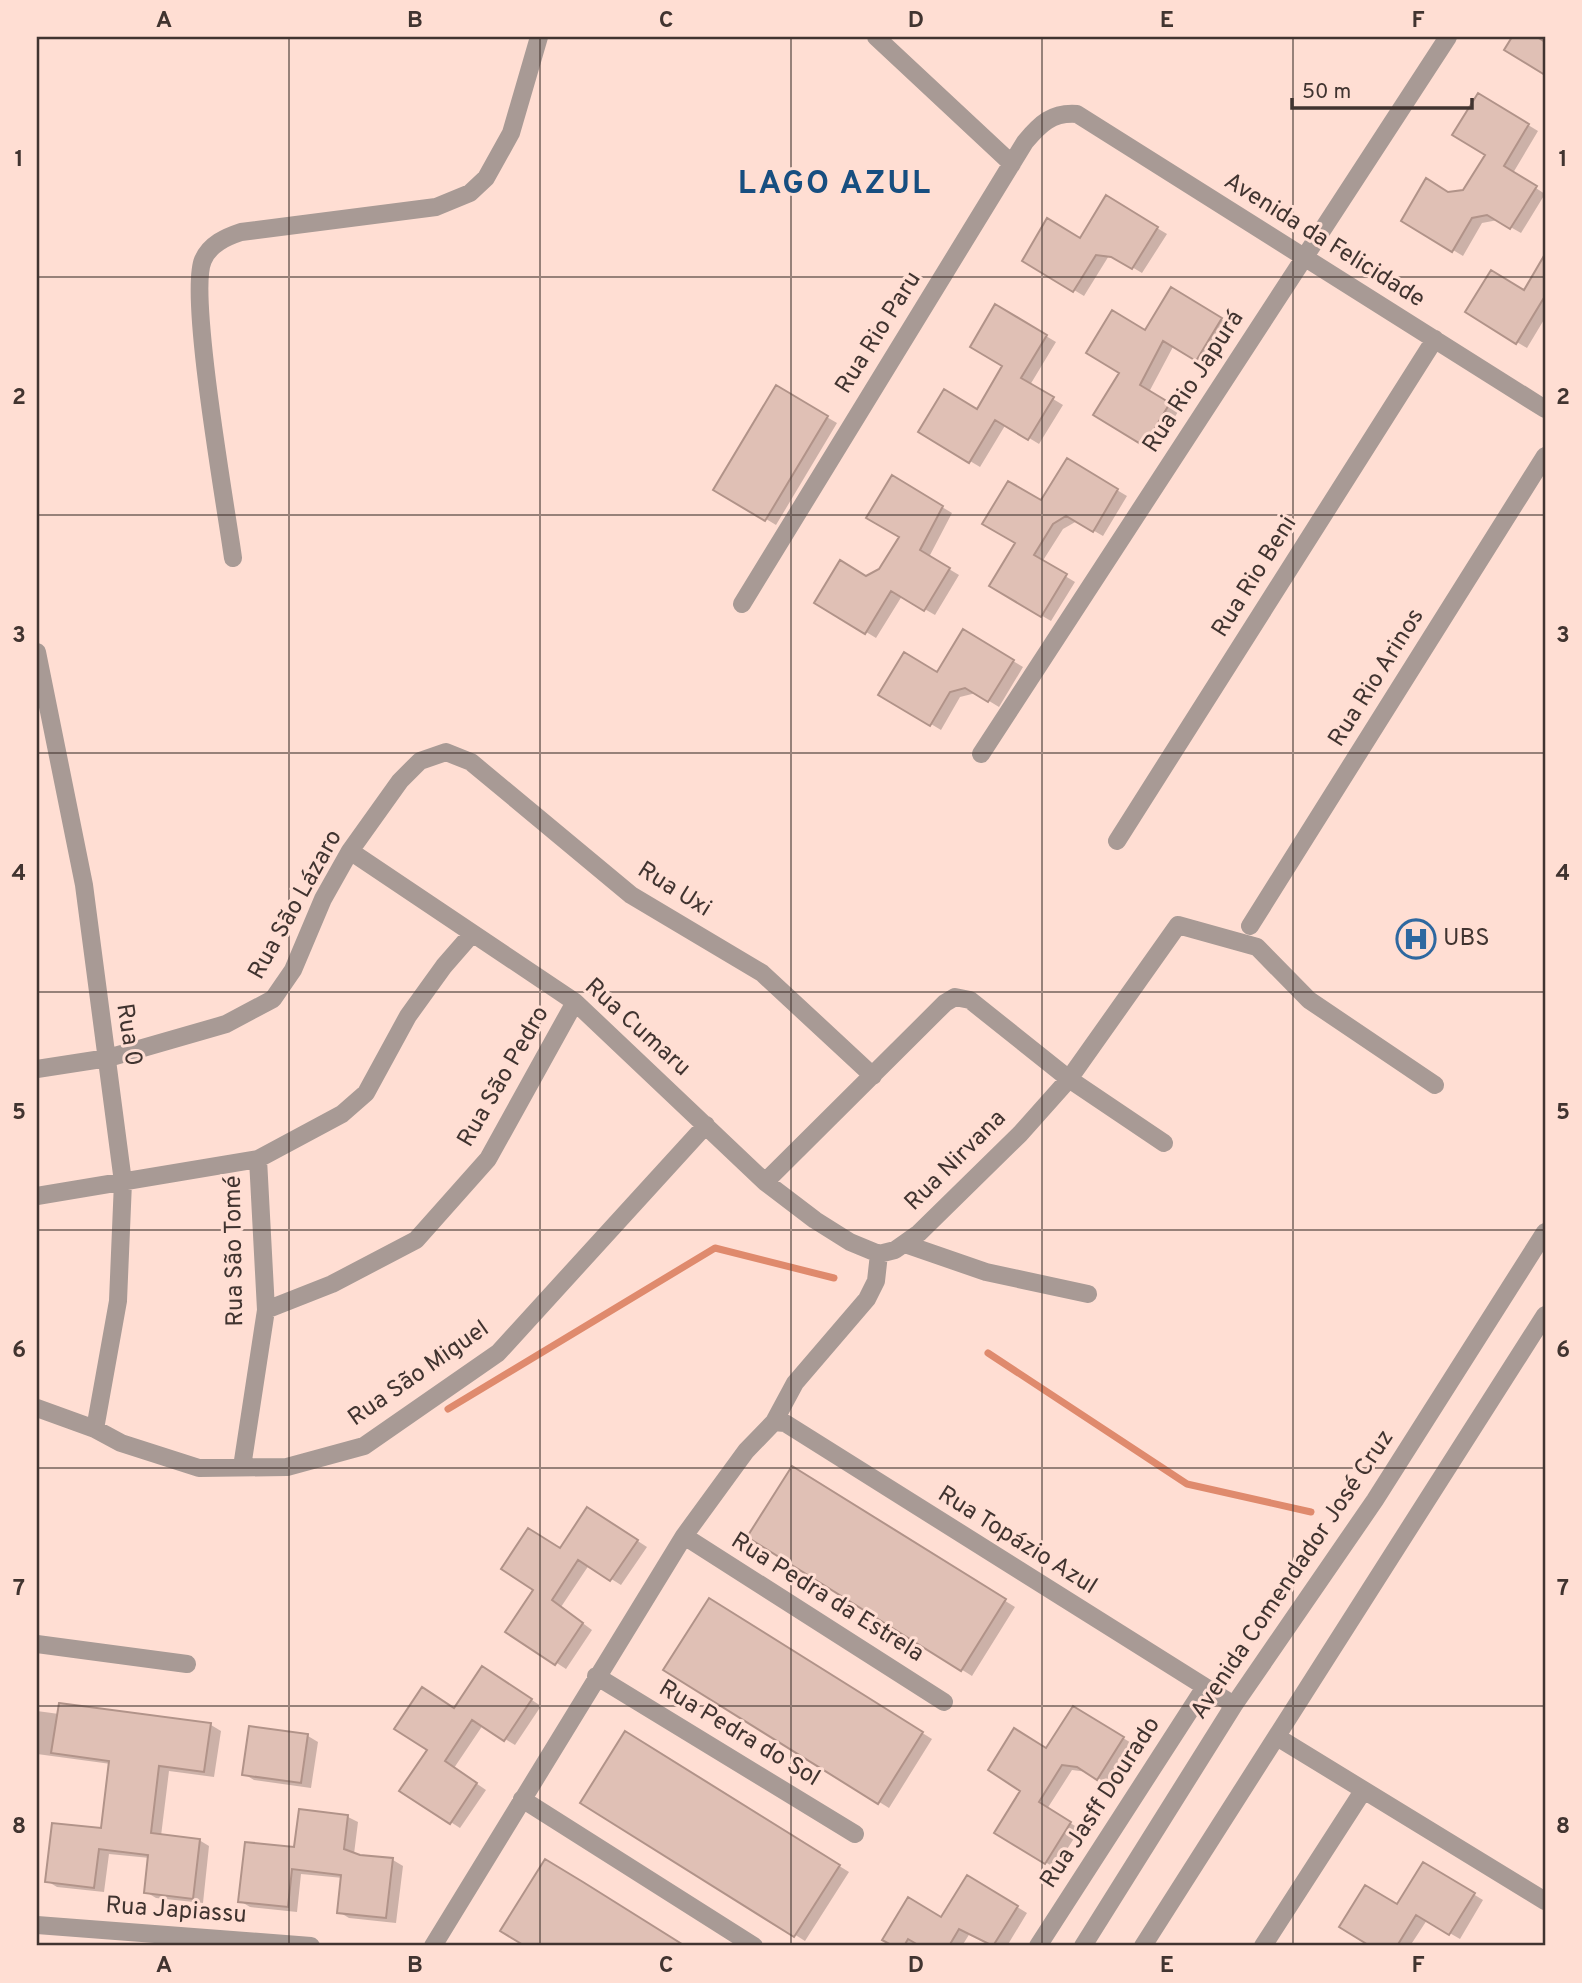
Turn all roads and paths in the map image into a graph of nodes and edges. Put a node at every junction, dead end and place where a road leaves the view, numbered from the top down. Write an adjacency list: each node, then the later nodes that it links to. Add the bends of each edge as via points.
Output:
1 (539, 37): 10 (street, via 511,133 486,178 470,193 436,207 241,232 208,251 200,270 202,329)
2 (876, 37): 5 (street)
3 (1448, 37): 6 (street, Rua Rio Japurá)
4 (1077, 114): 5 (street, Rua Rio Paru, via 1062,113 1038,126); 6 (street, Avenida da Felicidade)
5 (1012, 164): 11 (street, Rua Rio Paru)
6 (1304, 259): 7 (street, Avenida da Felicidade); 14 (street, Rua Rio Japurá)
7 (1435, 339): 8 (street, Avenida da Felicidade); 15 (street, Rua Rio Beni)
8 (1545, 409)
9 (1545, 456): 17 (street, Rua Rio Arinos)
10 (233, 558)
11 (742, 604)
12 (37, 652): 20 (street, Rua 0, via 84,884 99,1020)
13 (446, 752): 16 (street, Rua São Lázaro, via 420,761); 22 (street, Rua Uxi, via 471,762 631,895 762,973)
14 (981, 754)
15 (1117, 841)
16 (350, 851): 18 (street, Rua Cumaru); 20 (street, Rua São Lázaro, via 293,970 273,999 226,1024)
17 (1250, 926)
18 (471, 935): 19 (street, Rua Cumaru); 27 (street, via 408,1016 366,1093 342,1114)
19 (575, 1002): 25 (street, Rua Cumaru); 35 (street, Rua São Pedro, via 488,1159 416,1240 332,1284)
20 (108, 1058): 21 (street, Rua São Lázaro); 28 (street, Rua 0)
21 (37, 1069)
22 (873, 1076): 23 (street, via 955,997 970,1000); 29 (street)
23 (1069, 1079): 24 (street, Rua Nirvana, via 1178,925 1257,947 1309,1000); 26 (street); 32 (street, Rua Nirvana, via 958,1197)
24 (1435, 1085)
25 (706, 1125): 29 (street, Rua Cumaru); 40 (street, Rua São Miguel, via 498,1353 364,1446 287,1467)
26 (1164, 1143)
27 (258, 1159): 28 (street); 35 (street, Rua São Tomé)
28 (122, 1182): 30 (street); 39 (street, Rua 0, via 118,1301)
29 (765, 1182): 33 (street, Rua Cumaru, via 838,1235)
30 (37, 1196)
31 (1545, 1232): 47 (street, Avenida Comendador José Cruz, via 1375,1500)
32 (905, 1244): 33 (street, Rua Nirvana); 34 (street, via 986,1272)
33 (879, 1254): 38 (street, via 876,1281 867,1299 796,1383)
34 (1088, 1294)
35 (265, 1310): 40 (street, Rua São Tomé)
36 (1545, 1315): 48 (street)
37 (37, 1408): 39 (street, Rua São Miguel)
38 (774, 1422): 41 (street, via 746,1451); 45 (street, Rua Topázio Azul, via 785,1423)
39 (95, 1429): 40 (street, Rua São Miguel, via 121,1443 199,1468)
40 (242, 1467)
41 (684, 1536): 44 (street); 46 (street, Rua Pedra da Estrela)
42 (37, 1644): 43 (street)
43 (187, 1664)
44 (596, 1676): 50 (street); 51 (street, Rua Pedra do Sol)
45 (1205, 1687): 47 (street, Rua Topázio Azul); 57 (street, Rua Jasff Dourado)
46 (944, 1702)
47 (1234, 1705): 58 (street, Avenida Comendador José Cruz)
48 (1277, 1737): 49 (street); 59 (street)
49 (1363, 1791): 52 (street); 60 (street)
50 (522, 1800): 55 (street); 56 (street)
51 (855, 1834)
52 (1545, 1901)
53 (37, 1925): 54 (street, Rua Japiassu)
54 (311, 1946)
55 (433, 1946)
56 (754, 1946)
57 (1038, 1946)
58 (1083, 1946)
59 (1143, 1946)
60 (1264, 1946)

